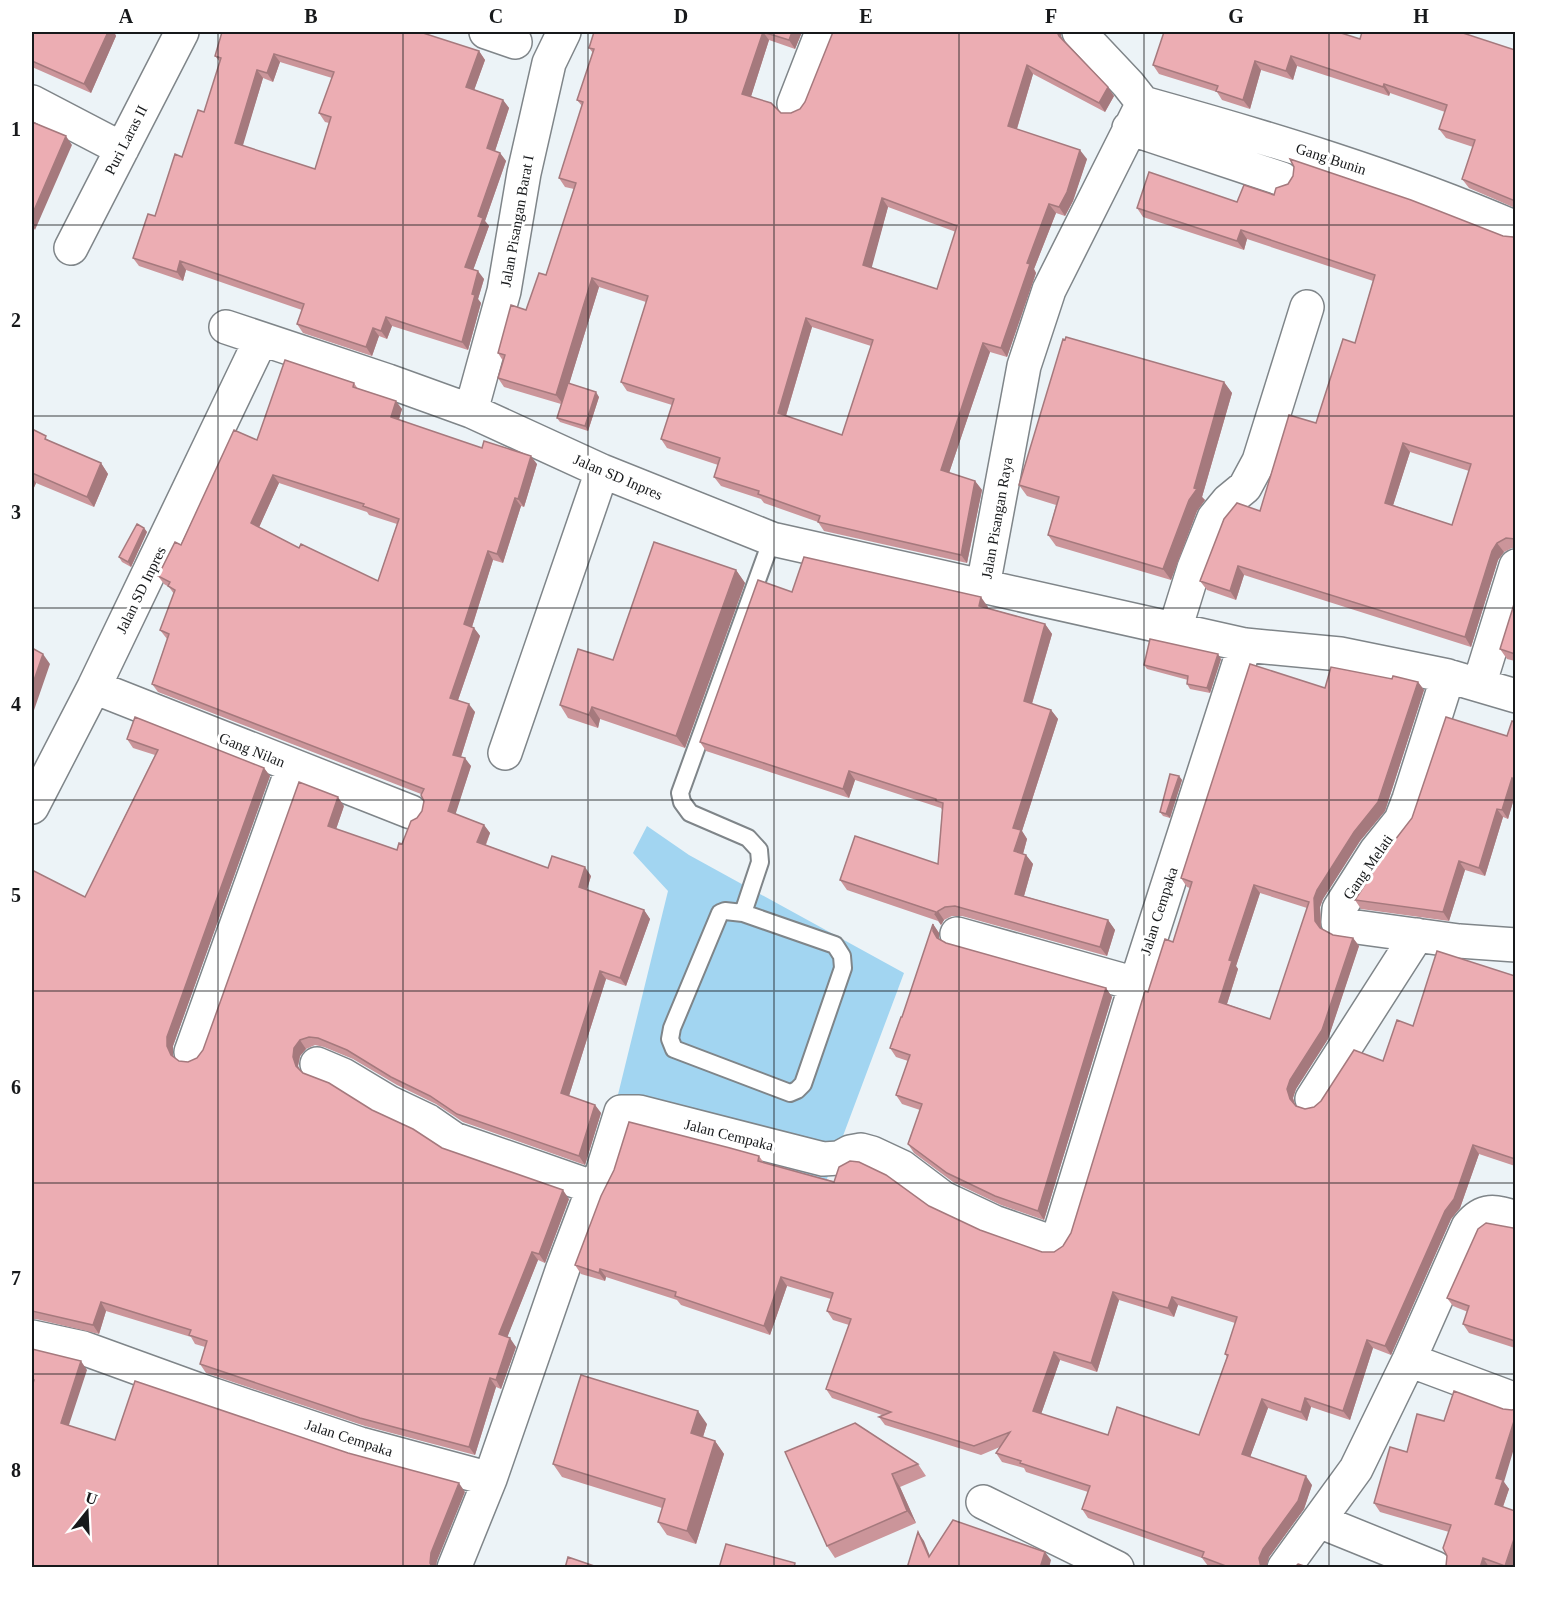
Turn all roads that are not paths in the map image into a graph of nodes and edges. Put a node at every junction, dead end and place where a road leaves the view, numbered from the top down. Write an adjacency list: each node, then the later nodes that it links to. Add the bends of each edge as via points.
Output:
1 (182, 32): 8 (street, Puri Laras II)
2 (564, 32): 15 (street, Jalan Pisangan Barat I, via 549,63 524,173 504,291)
3 (822, 32): 6 (street)
4 (1079, 32): 7 (street, via 1128,84)
5 (32, 102): 8 (street)
6 (794, 104)
7 (1136, 116): 9 (street); 10 (street, Gang Bunin, via 1329,158 1455,202); 19 (street, Jalan Pisangan Raya, via 1049,290 1024,366)
8 (122, 149): 11 (street, Puri Laras II)
9 (1282, 179)
10 (1515, 228)
11 (71, 248)
12 (1307, 307): 20 (street, via 1259,461 1245,487 1214,518)
13 (226, 327): 14 (street, Jalan SD Inpres)
14 (261, 339): 15 (street, Jalan SD Inpres); 24 (street, Jalan SD Inpres)
15 (471, 411): 16 (street, Jalan SD Inpres)
16 (602, 471): 17 (street, Jalan SD Inpres); 26 (street)
17 (772, 539): 19 (street, Jalan SD Inpres); 30 (lane, via 680,793 690,813 748,838 759,850 760,862)
18 (1515, 566): 23 (street)
19 (983, 586): 20 (street, Jalan Pisangan Raya)
20 (1175, 629): 21 (street, Jalan Pisangan Raya)
21 (1245, 645): 22 (street, Jalan Pisangan Raya, via 1340,654); 34 (street, Jalan Cempaka)
22 (1448, 676): 23 (street, Jalan Pisangan Raya); 32 (street, Gang Melati, via 1401,820 1376,851 1337,913 1342,925)
23 (1479, 685): 25 (street, Jalan Pisangan Raya)
24 (94, 687): 27 (street, Gang Nilan); 28 (street, Jalan SD Inpres)
25 (1515, 696)
26 (505, 753)
27 (293, 767): 29 (street, Gang Nilan); 35 (street)
28 (32, 807)
29 (411, 812)
30 (743, 913): 30 (lane, via 835,945 842,956 843,968 803,1084 790,1093 674,1048 670,1039 720,913)
31 (957, 934): 34 (street)
32 (1417, 935): 33 (street, Gang Melati); 37 (street)
33 (1515, 945)
34 (1136, 984): 38 (street, Jalan Cempaka, via 1054,1243 994,1222 943,1198 902,1167 872,1153 861,1150 823,1159 639,1112 619,1115)
35 (191, 1052)
36 (316, 1064): 38 (street, via 428,1121 454,1139)
37 (1312, 1099)
38 (595, 1188): 43 (street, Jalan Cempaka)
39 (1515, 1218): 41 (street, via 1486,1213 1468,1227)
40 (32, 1337): 43 (street, Jalan Cempaka, via 83,1348 360,1444)
41 (1409, 1360): 42 (street); 45 (street, via 1356,1468)
42 (1515, 1400)
43 (490, 1479): 46 (street)
44 (983, 1502): 47 (street)
45 (1319, 1521): 48 (street); 49 (street)
46 (454, 1568)
47 (1117, 1568)
48 (1284, 1568)
49 (1435, 1568)

